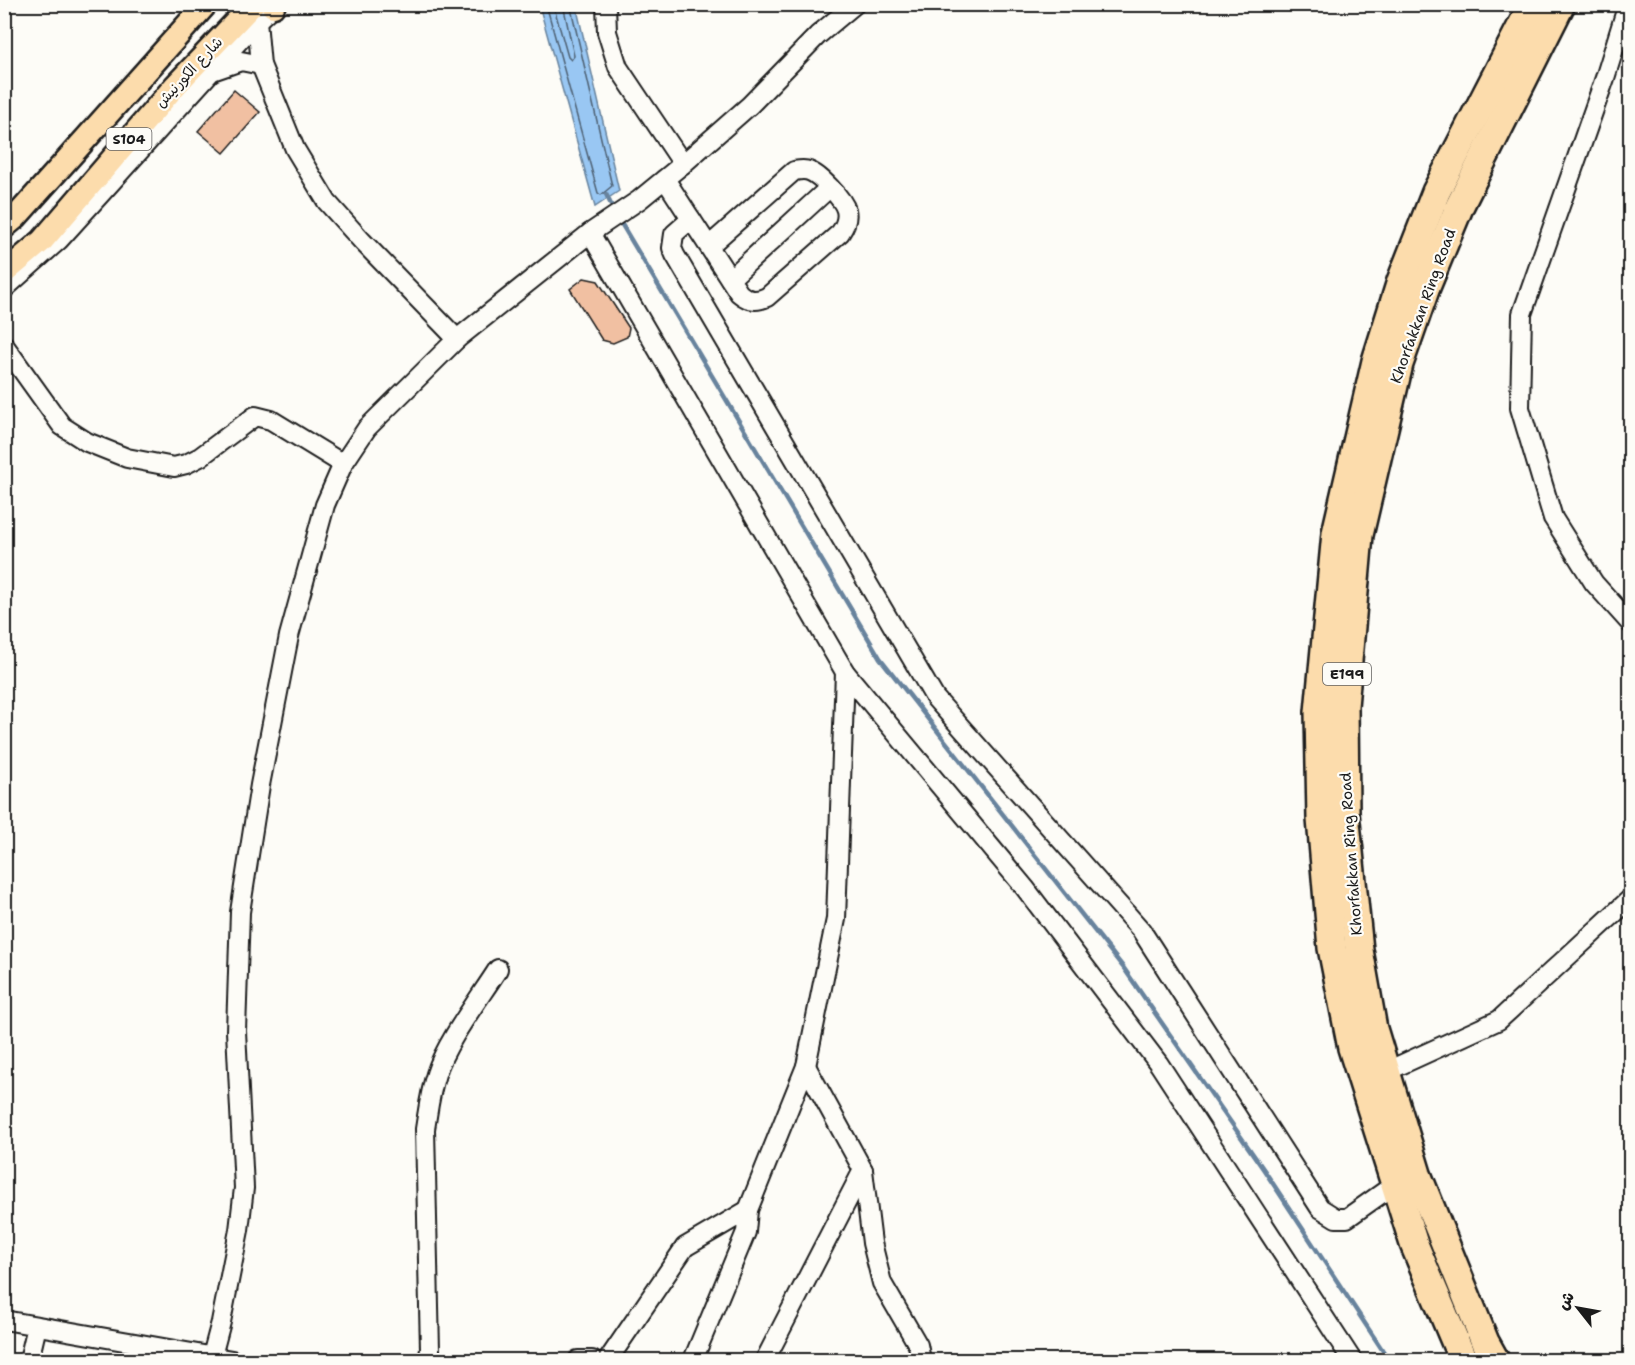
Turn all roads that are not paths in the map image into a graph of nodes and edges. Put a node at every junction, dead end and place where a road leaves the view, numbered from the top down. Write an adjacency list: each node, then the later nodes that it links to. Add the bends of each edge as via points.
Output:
1 (206, 4): 16 (main road, S104)
2 (606, 4): 14 (street, via 607,32 618,67)
3 (855, 4): 14 (street)
4 (1515, 4): 9 (street)
5 (1533, 4): 9 (highway, Khorfakkan Ring Road / E199)
6 (1561, 4): 34 (highway, Khorfakkan Ring Road / E199, via 1460,205 1426,287 1399,364 1359,535 1344,706 1345,813 1359,950)
7 (1628, 4): 29 (street, via 1522,314 1520,408 1553,518 1594,583)
8 (266, 8): 10 (street); 11 (street); 13 (main road, شارع الكورنيش / S104, via 176,85)
9 (1504, 61): 36 (highway, Khorfakkan Ring Road / E199, via 1436,192 1401,281 1376,361 1336,532 1319,712 1321,819 1332,948 1352,1048)
10 (261, 65): 11 (street, via 241,61); 26 (street, via 296,149 327,202)
11 (210, 72): 12 (street)
12 (137, 155): 13 (main road); 25 (street, via 59,240)
13 (111, 161): 23 (main road, شارع الكورنيش / S104, via 42,241)
14 (683, 164): 15 (street)
15 (665, 179): 18 (street); 20 (street)
16 (41, 188): 19 (main road, S104); 22 (main road, via 51,197 51,211 35,231)
17 (829, 188): 21 (street, via 811,171 795,171); 24 (street); 24 (street, via 846,210 846,222 840,233 762,300 744,297)
18 (691, 219): 21 (street); 36 (street, via 674,234 675,255 935,698 1141,930 1320,1208 1336,1218 1347,1218)
19 (4, 227)
20 (590, 233): 26 (street); 30 (street)
21 (708, 246): 24 (street)
22 (4, 257)
23 (4, 273)
24 (730, 279)
25 (4, 289)
26 (457, 339): 28 (street, via 367,428)
27 (4, 345): 28 (street, via 62,426 87,442 128,458 174,467 186,464 255,416 261,416)
28 (343, 464): 40 (street, via 325,505 289,636 240,912 236,1031 244,1188)
29 (1630, 623)
30 (845, 672): 33 (street, via 836,920); 50 (street, via 1025,888 1159,1064)
31 (1630, 899): 34 (street, via 1499,1020)
32 (498, 969): 43 (street, via 445,1054 430,1098 425,1129)
33 (806, 1066): 35 (street); 37 (street)
34 (1385, 1072): 52 (highway, Khorfakkan Ring Road / E199, via 1417,1174)
35 (863, 1170): 48 (street); 49 (street, via 882,1283 918,1345)
36 (1395, 1184): 51 (highway, Khorfakkan Ring Road / E199, via 1414,1244)
37 (748, 1210): 46 (street, via 685,1247); 47 (street, via 746,1232)
38 (4, 1320): 39 (street)
39 (37, 1326): 40 (street); 41 (street)
40 (212, 1356): 42 (street)
41 (29, 1360)
42 (232, 1360)
43 (428, 1360)
44 (578, 1360): 45 (street)
45 (592, 1360)
46 (608, 1360)
47 (693, 1360)
48 (765, 1360)
49 (921, 1360)
50 (1352, 1360)
51 (1463, 1360)
52 (1495, 1360)

